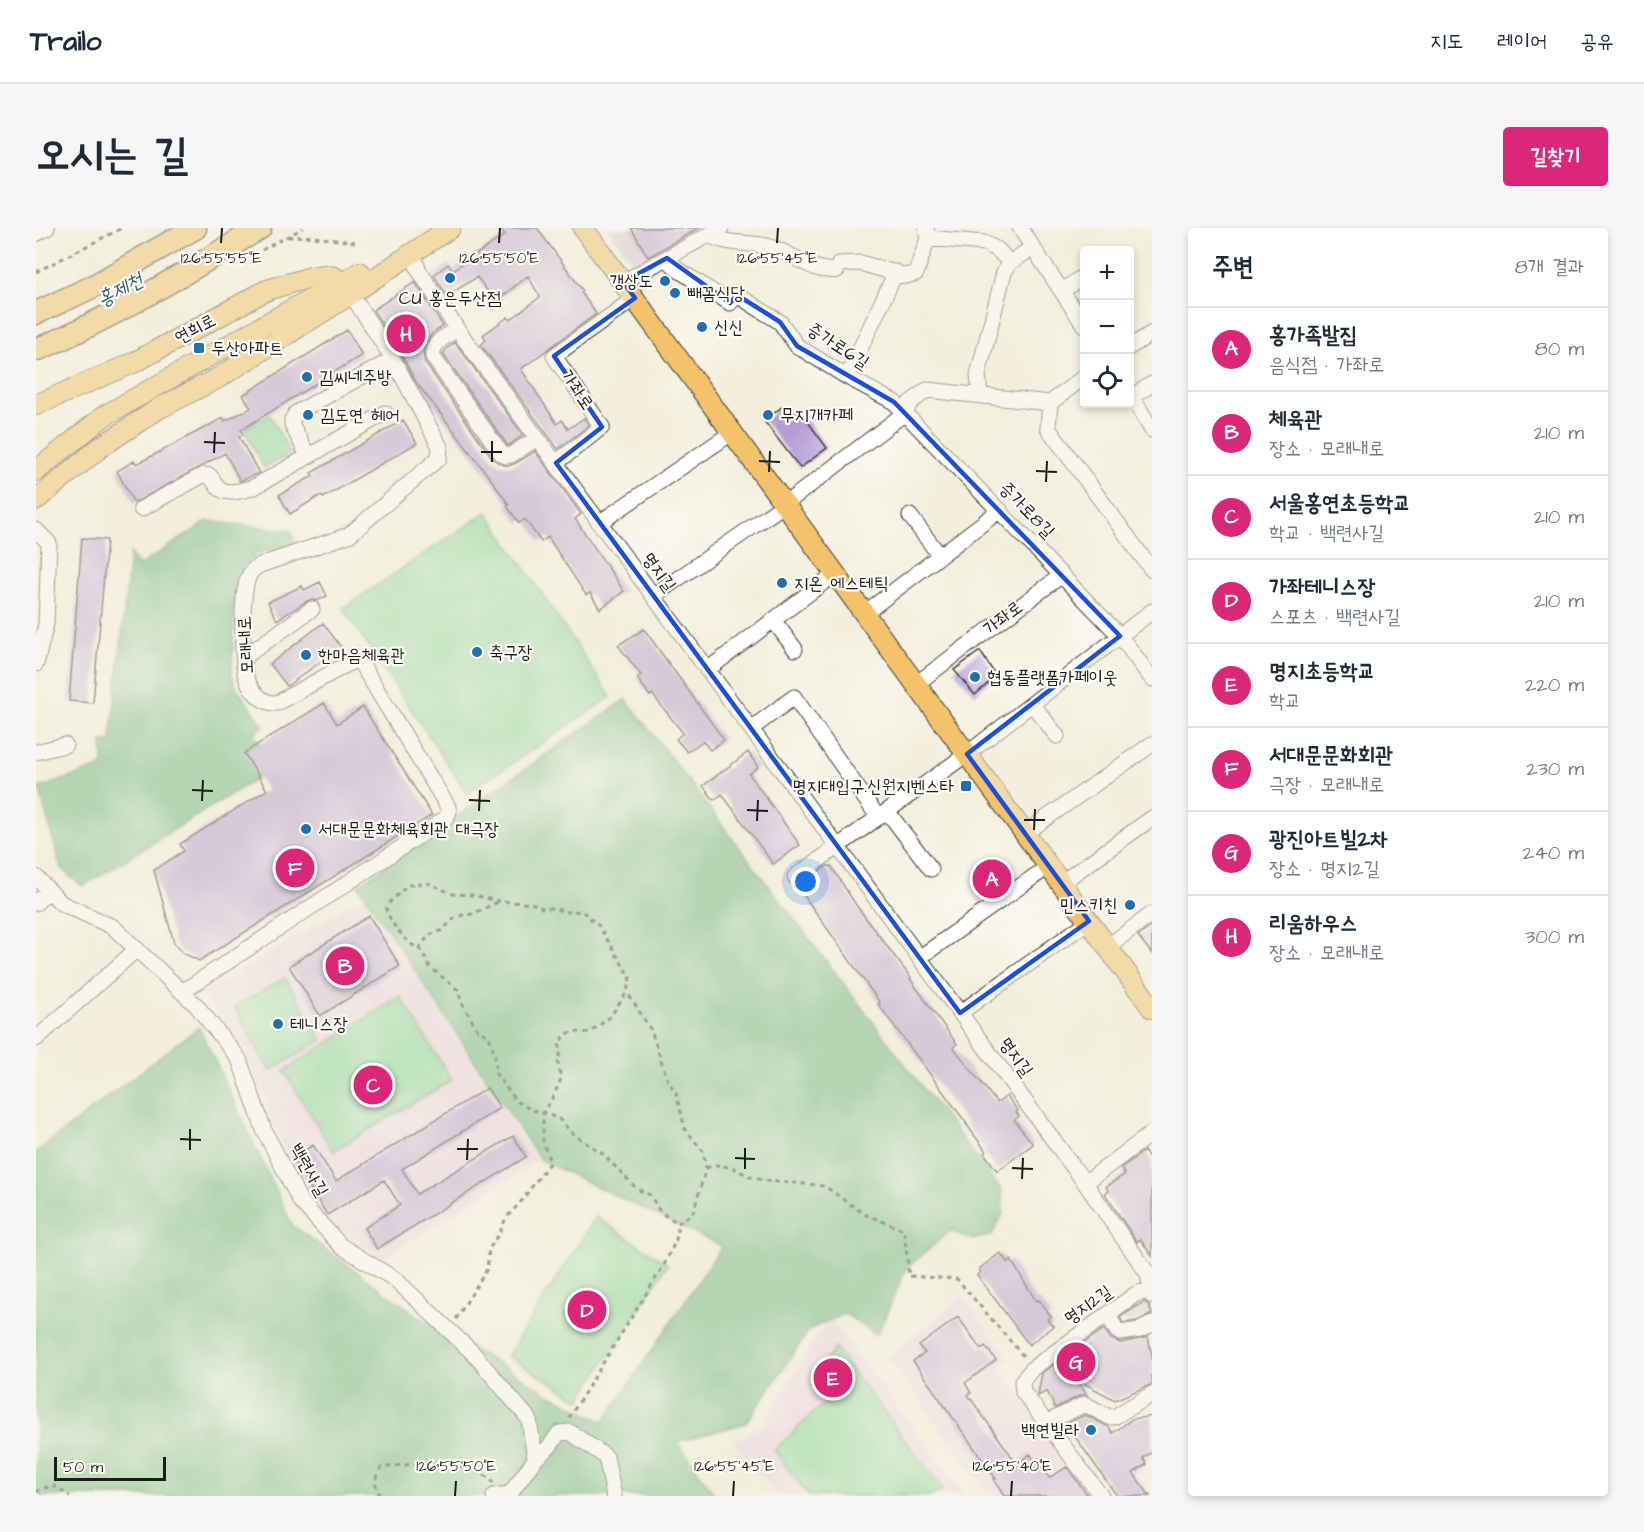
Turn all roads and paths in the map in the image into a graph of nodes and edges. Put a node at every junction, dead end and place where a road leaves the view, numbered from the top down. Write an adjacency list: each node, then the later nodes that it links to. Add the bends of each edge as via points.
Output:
1 (47, 228): 11 (street)
2 (122, 228): 18 (path)
3 (195, 228): 25 (highway, via 92,287)
4 (260, 228): 31 (highway, via 86,328)
5 (427, 228): 21 (main road)
6 (450, 228): 15 (main road)
7 (583, 228): 23 (main road)
8 (1021, 229): 14 (street)
9 (715, 232): 16 (street); 19 (street, via 721,241 769,246 819,269 831,271 837,270 839,264 860,263)
10 (927, 233): 17 (street, via 984,243); 19 (street, via 916,273 906,276)
11 (36, 234)
12 (284, 238): 13 (path, via 304,236)
13 (355, 242)
14 (1033, 248): 17 (street); 24 (street)
15 (413, 252): 21 (main road); 28 (street, 명지길, via 418,269)
16 (667, 258): 23 (street); 33 (street, 증가로6길, via 677,269 730,303 738,295 780,322 796,346)
17 (1010, 263): 37 (street, via 1004,272 978,375)
18 (36, 272)
19 (896, 272): 33 (street)
20 (1080, 279): 24 (street)
21 (347, 289): 22 (main road, 연희로, via 334,277 325,275); 26 (main road); 32 (street, 모래내로); 49 (main road, via 220,377 159,409 102,446)
22 (267, 290): 26 (main road, via 284,299); 40 (main road, 연희로, via 133,363)
23 (629, 290): 44 (main road); 47 (street, 가좌로, via 554,356 602,427)
24 (1062, 291): 27 (street)
25 (36, 313)
26 (279, 317): 48 (main road, via 104,416)
27 (1080, 319)
28 (457, 329): 45 (street, 명지길); 45 (street, via 433,346 432,357 501,453 511,455)
29 (1152, 333): 30 (street)
30 (1134, 344)
31 (36, 350)
32 (393, 359): 46 (street, via 296,413 292,425); 67 (street, 모래내로, via 440,447 438,461 349,535 260,565 251,572 244,615)
33 (847, 377): 42 (street, 증가로6길, via 894,402)
34 (1080, 380): 39 (street)
35 (1152, 384): 36 (street)
36 (1134, 394)
37 (980, 396): 39 (street); 42 (street, via 927,390 910,403)
38 (1134, 402): 43 (street)
39 (1050, 403): 57 (street, via 1048,428)
40 (36, 405)
41 (385, 413): 46 (street)
42 (905, 413): 50 (street); 52 (street, 증가로8길)
43 (1152, 430)
44 (732, 432): 50 (main road); 54 (street)
45 (537, 438): 47 (street, 명지길)
46 (308, 456): 51 (street, via 246,490 224,490 210,476 203,475)
47 (556, 464): 54 (street, 명지길)
48 (36, 471)
49 (36, 500)
50 (785, 504): 58 (main road); 60 (street)
51 (141, 509)
52 (1000, 510): 56 (street); 59 (street, 증가로8길)
53 (910, 516): 56 (street)
54 (599, 523): 60 (street, 명지길)
55 (36, 530): 68 (street, via 49,543 46,624)
56 (940, 556): 63 (street)
57 (1152, 570)
58 (836, 573): 63 (main road); 64 (street)
59 (1062, 575): 65 (street, 증가로8길); 71 (street, 가좌로)
60 (653, 596): 69 (street, 명지길)
61 (312, 609): 67 (street)
62 (1152, 611): 65 (street)
63 (865, 613): 71 (main road)
64 (772, 620): 66 (street); 69 (street)
65 (1120, 636): 70 (street, 증가로8길); 72 (street)
66 (795, 649)
67 (244, 657): 97 (street, 모래내로, via 249,685 272,704 353,661 360,662 449,812 446,818)
68 (36, 661)
69 (707, 670): 73 (street, 명지길)
70 (1152, 679)
71 (916, 684): 78 (main road)
72 (1032, 704): 74 (street); 78 (street)
73 (751, 729): 79 (street, via 794,698); 82 (street, 명지길)
74 (1057, 736)
75 (1152, 744): 81 (street)
76 (65, 745): 77 (street)
77 (36, 752)
78 (968, 754): 79 (street); 81 (main road)
79 (883, 814): 82 (street); 84 (street)
80 (1152, 818): 87 (street)
81 (1025, 834): 83 (main road)
82 (837, 846): 86 (street); 96 (street, 명지길)
83 (1049, 866): 87 (main road); 96 (street)
84 (931, 869)
85 (36, 877): 88 (street, 백련사길)
86 (795, 877)
87 (1061, 883): 92 (main road)
88 (42, 889): 90 (street); 94 (street, 백련사길, via 61,903 113,927)
89 (499, 901): 95 (path, via 479,912 455,918 441,931 429,935); 95 (path, via 453,894 428,883 408,885 386,909 390,921); 98 (path, via 565,912 582,911 599,926 630,977)
90 (36, 903)
91 (1152, 914): 93 (street)
92 (1089, 921): 93 (main road); 100 (street)
93 (1108, 946): 99 (main road)
94 (137, 949): 97 (street, 백련사길); 101 (street)
95 (419, 949): 102 (path, via 430,967 458,990 477,1029 489,1037 496,1074 516,1101)
96 (919, 958): 100 (street, 명지길)
97 (182, 992): 110 (street, 백련사길, via 239,1059 264,1130 300,1201 341,1246 396,1280)
98 (627, 993): 102 (path, via 598,1027 583,1034 574,1031 562,1039 558,1062 561,1079); 104 (path, via 651,1030 668,1081 676,1093 685,1130 703,1151)
99 (1152, 1008)
100 (960, 1013): 105 (street, 명지길)
101 (36, 1039)
102 (543, 1112): 106 (path, via 558,1118 574,1135 603,1154 637,1189 650,1195 660,1212); 110 (path, via 543,1142 550,1162 506,1218 489,1249 487,1269)
103 (1152, 1134): 105 (street)
104 (706, 1168): 106 (path, via 693,1213); 111 (path, via 734,1168 766,1181 826,1187 864,1214 904,1230 909,1276 957,1279)
105 (1085, 1183): 107 (street, 명지길, via 1148,1274)
106 (678, 1223): 114 (path, via 664,1265)
107 (1152, 1291): 108 (street, 명지2길, via 1136,1294)
108 (1108, 1315): 109 (street, via 1120,1333); 111 (street, 명지2길)
109 (1152, 1324)
110 (448, 1330): 115 (street, 백련사길, via 474,1354 529,1419)
111 (1034, 1368): 113 (street, via 1023,1378 1022,1389)
112 (1152, 1394): 113 (street, via 1114,1417 1085,1404)
113 (1048, 1422): 121 (street)
114 (559, 1433): 115 (street); 120 (street, via 570,1432 606,1457)
115 (536, 1459): 117 (street)
116 (36, 1492): 118 (path, via 54,1486)
117 (503, 1495): 119 (path, via 484,1474 456,1465 403,1464 381,1468 376,1474 374,1484)
118 (70, 1496)
119 (380, 1496)
120 (614, 1496)
121 (1101, 1496)

